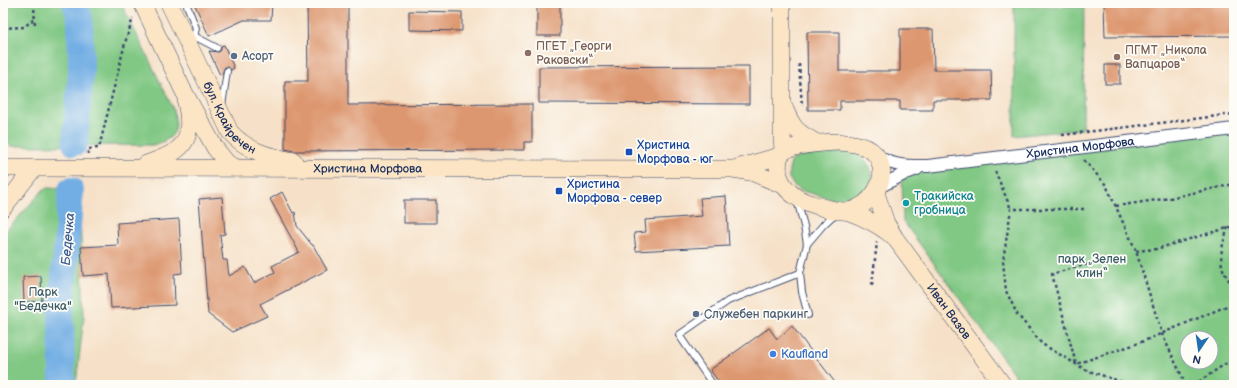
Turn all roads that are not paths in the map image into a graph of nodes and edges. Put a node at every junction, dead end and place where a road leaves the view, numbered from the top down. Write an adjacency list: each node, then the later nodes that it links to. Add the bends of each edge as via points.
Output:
1 (169, 3): 5 (main road, бул. Крайречен)
2 (186, 3): 5 (lane, via 196,28)
3 (782, 3): 9 (main road)
4 (138, 10): 8 (main road, бул. Крайречен)
5 (189, 38): 6 (lane); 10 (main road, бул. Крайречен)
6 (217, 48)
7 (227, 71): 10 (lane)
8 (183, 90): 13 (main road, бул. Крайречен); 19 (main road, via 189,116 186,139 171,155)
9 (782, 103): 12 (main road, via 796,130); 14 (main road)
10 (224, 119): 13 (main road, via 225,136); 22 (main road, бул. Крайречен, via 230,132 239,141 265,155)
11 (1234, 129): 16 (street, Христина Морфова)
12 (817, 143): 14 (main road); 15 (main road, via 852,143 862,146)
13 (219, 154): 20 (main road, via 213,164); 21 (main road, бул. Крайречен, via 226,163)
14 (782, 154): 23 (main road, Христина Морфова); 24 (main road, via 778,164)
15 (878, 157): 16 (street, Христина Морфова, via 890,164); 25 (main road, via 881,174)
16 (928, 166): 25 (street, Христина Морфова, via 904,174)
17 (3, 168): 18 (main road, Христина Морфова)
18 (39, 168): 19 (main road, Христина Морфова); 27 (main road)
19 (131, 168): 20 (main road, Христина Морфова)
20 (199, 168): 21 (main road, Христина Морфова)
21 (237, 168): 22 (main road, Христина Морфова)
22 (341, 169): 23 (main road, Христина Морфова)
23 (733, 169): 24 (main road, Христина Морфова, via 751,172)
24 (783, 185): 26 (main road)
25 (877, 190): 28 (main road, via 868,202 858,208); 29 (main road, Иван Вазов, via 880,210)
26 (796, 197): 28 (main road, via 818,206); 30 (lane)
27 (3, 208)
28 (843, 211): 29 (main road, Иван Вазов, via 869,220); 30 (lane, via 824,224)
29 (895, 238): 34 (main road, Иван Вазов)
30 (807, 244): 31 (lane)
31 (800, 273): 32 (lane); 33 (lane, via 728,301 679,335)
32 (808, 315)
33 (714, 385)
34 (1004, 385)

